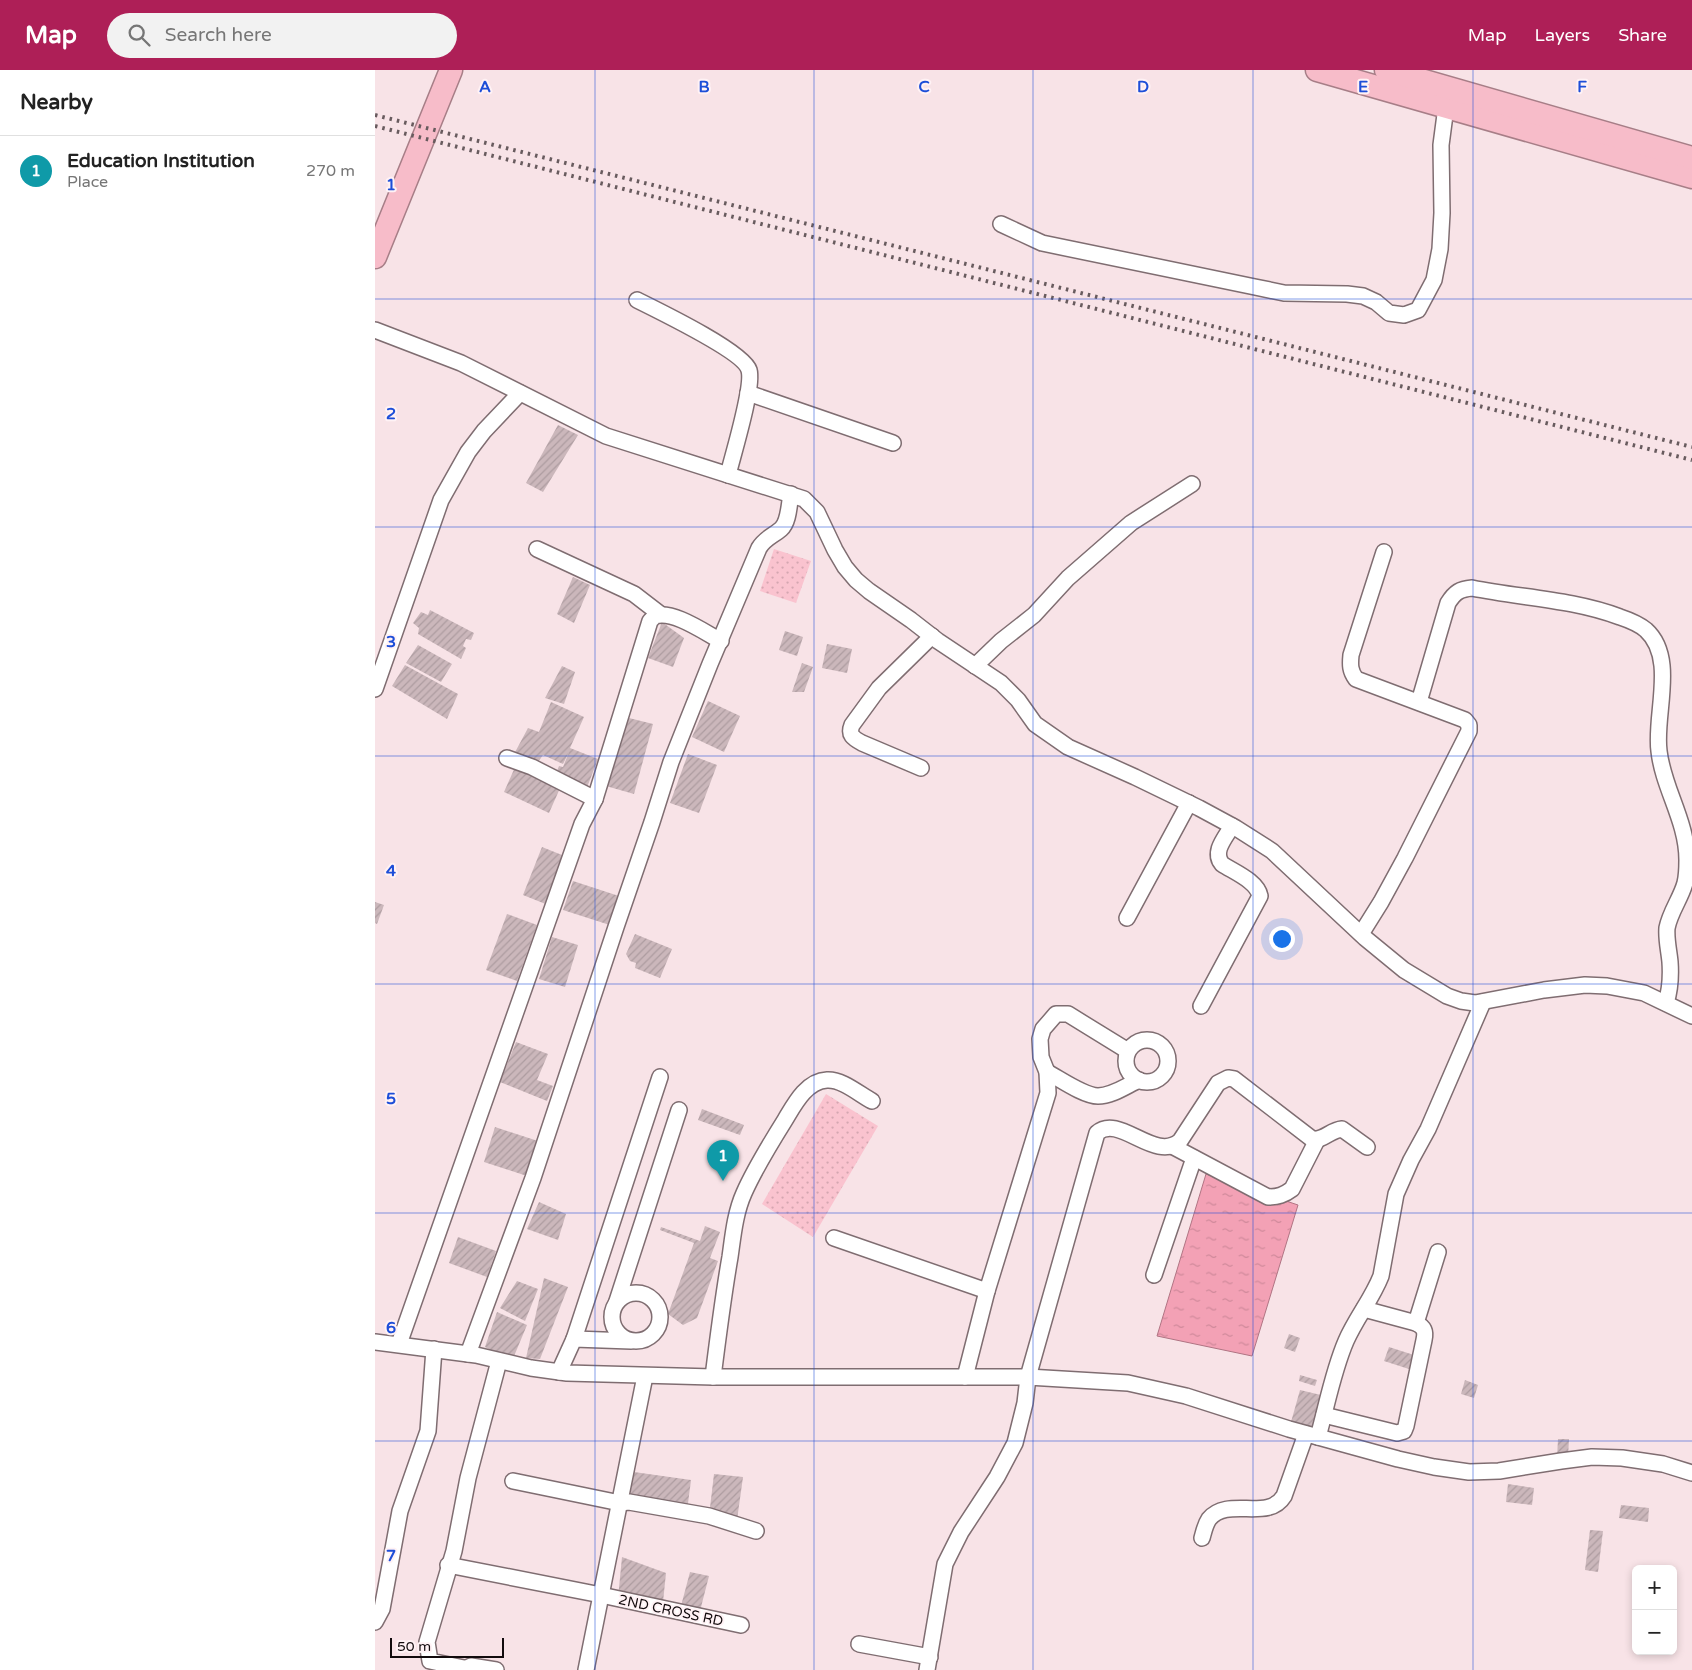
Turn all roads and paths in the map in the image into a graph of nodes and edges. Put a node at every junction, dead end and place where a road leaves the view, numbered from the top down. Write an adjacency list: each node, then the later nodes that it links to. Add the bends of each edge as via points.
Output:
1 (451, 70): 8 (highway)
2 (1317, 70): 4 (highway)
3 (1386, 70): 5 (highway)
4 (1446, 107): 6 (highway); 7 (street, via 1441,145 1440,249 1434,280 1418,310 1404,315 1389,312 1363,296 1284,293 1042,243)
5 (1692, 158)
6 (1692, 177)
7 (1001, 224)
8 (375, 258)
9 (637, 300): 12 (street, via 746,364 749,371)
10 (375, 330): 11 (street, via 461,363)
11 (521, 393): 14 (street, via 606,436); 23 (street, via 468,452 441,500)
12 (748, 393): 13 (street); 14 (street)
13 (893, 442)
14 (728, 475): 16 (street)
15 (1193, 484): 22 (street, via 1131,522 1068,578 1034,615)
16 (791, 494): 20 (street, via 804,498 817,512 835,550 856,580); 21 (street, via 785,524 759,548)
17 (537, 549): 19 (street, via 634,594)
18 (1383, 552): 24 (street, via 1351,655 1351,673 1356,679)
19 (660, 614): 21 (street, via 676,617); 27 (street, via 650,621)
20 (932, 636): 22 (street); 26 (street, via 879,688 850,730 854,739)
21 (721, 640): 60 (street, via 671,762 533,1178)
22 (975, 666): 28 (street, via 1015,696 1035,724 1049,736)
23 (375, 689)
24 (1419, 702): 31 (street, via 1465,720 1469,731 1405,858); 33 (street, via 1448,603 1461,589 1561,601 1602,610 1647,631 1661,656 1663,682 1659,750 1677,807 1687,857 1685,883 1667,928 1670,980)
25 (507, 758): 27 (street)
26 (921, 768)
27 (595, 799): 58 (street, via 572,851)
28 (1189, 803): 29 (street); 30 (street)
29 (1232, 826): 31 (street, via 1272,851); 34 (street, via 1217,854 1219,860 1255,886 1260,896)
30 (1127, 918)
31 (1361, 934): 32 (street, via 1404,970 1447,996 1461,1001)
32 (1483, 1002): 33 (street, via 1585,985 1627,988); 51 (street, via 1396,1194 1381,1276)
33 (1666, 1003): 35 (street)
34 (1201, 1006)
35 (1692, 1016)
36 (1128, 1051): 37 (street, via 1068,1014 1056,1014 1043,1029 1040,1039 1041,1058); 39 (street, via 1126,1065); 39 (street, via 1138,1041 1151,1040 1158,1042 1167,1052 1168,1066 1161,1078 1147,1082)
37 (1047, 1072): 39 (street, via 1096,1096 1115,1092); 49 (street, via 1048,1093)
38 (660, 1077): 54 (street)
39 (1139, 1080)
40 (871, 1100): 66 (street, via 837,1082 827,1080 809,1087 796,1102 755,1169 736,1218)
41 (679, 1110): 50 (street)
42 (1317, 1140): 43 (street, via 1309,1138 1234,1079 1228,1078 1218,1083 1180,1140); 44 (street, via 1342,1129); 45 (street, via 1292,1190 1277,1197 1269,1197)
43 (1172, 1146): 45 (street); 65 (street, via 1162,1147 1111,1128 1102,1129 1097,1134)
44 (1367, 1146)
45 (1194, 1158): 48 (street)
46 (834, 1238): 49 (street)
47 (1438, 1252): 53 (street)
48 (1154, 1275)
49 (987, 1291): 64 (street)
50 (617, 1301): 52 (street); 56 (street, via 631,1292 640,1292 655,1300 659,1307 661,1316 656,1332)
51 (1364, 1309): 53 (street); 67 (street, via 1347,1339)
52 (611, 1315): 55 (street); 56 (street, via 615,1330)
53 (1416, 1323): 67 (street, via 1422,1326 1425,1334 1404,1431 1397,1433)
54 (574, 1339): 55 (street); 62 (street)
55 (602, 1340): 56 (street)
56 (635, 1341)
57 (375, 1342): 58 (street)
58 (399, 1344): 59 (street)
59 (434, 1349): 60 (street); 76 (street, via 428,1431 400,1511 382,1609)
60 (468, 1354): 61 (street)
61 (499, 1361): 62 (street); 74 (street)
62 (559, 1372): 63 (street)
63 (645, 1376): 66 (street); 71 (street)
64 (965, 1377): 65 (street); 66 (street)
65 (1028, 1377): 68 (street, via 1120,1382 1157,1389); 79 (street, via 1015,1443 945,1564)
66 (713, 1378)
67 (1324, 1415): 68 (street)
68 (1312, 1436): 69 (street, via 1398,1459 1469,1472 1592,1458 1622,1458 1663,1464); 73 (street, via 1281,1502 1268,1508 1218,1512 1210,1518)
69 (1692, 1473)
70 (513, 1481): 71 (street)
71 (620, 1503): 72 (street, via 709,1516); 75 (street)
72 (756, 1531)
73 (1202, 1538)
74 (448, 1565): 75 (street, 2ND CROSS RD); 80 (street, via 427,1642 430,1661)
75 (601, 1595): 77 (street, 2ND CROSS RD); 82 (street)
76 (375, 1622)
77 (741, 1625)
78 (859, 1644): 79 (street)
79 (928, 1664)
80 (463, 1669): 81 (street, via 471,1666)
81 (496, 1670)
82 (585, 1670)

